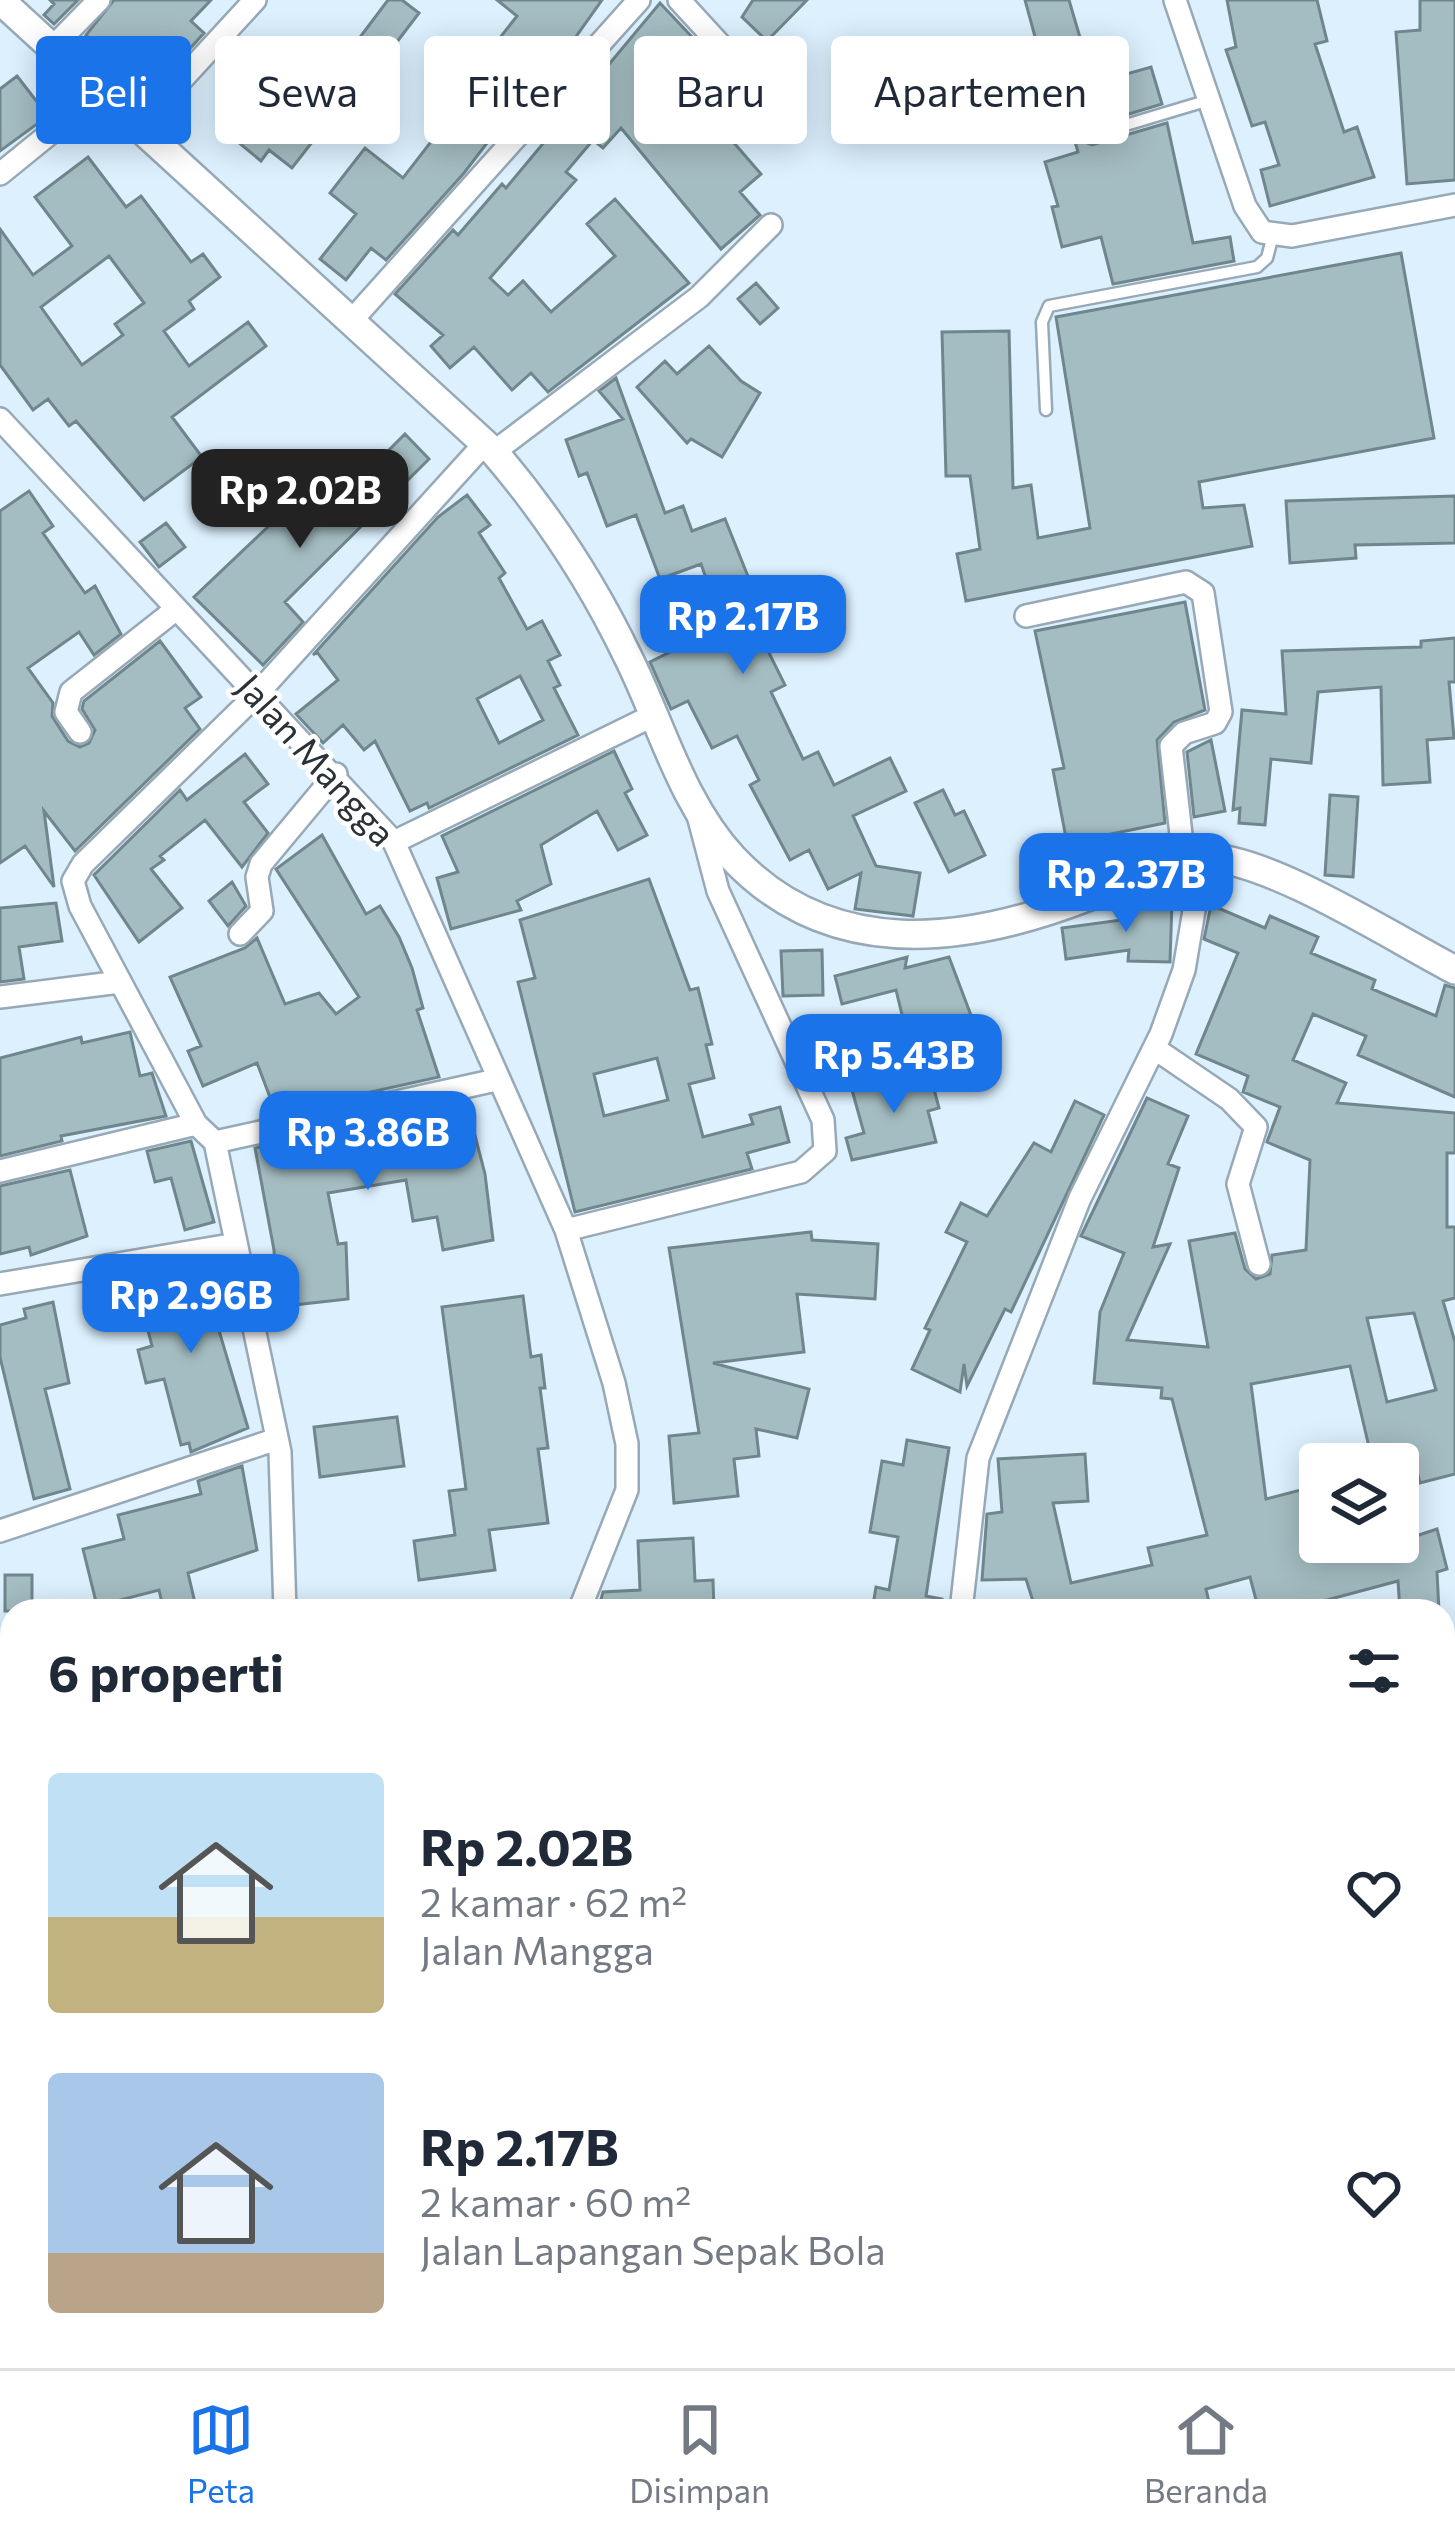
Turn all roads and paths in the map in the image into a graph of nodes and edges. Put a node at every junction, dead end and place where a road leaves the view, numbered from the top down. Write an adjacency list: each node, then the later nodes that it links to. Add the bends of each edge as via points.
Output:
1 (0, 0): 7 (street)
2 (99, 0): 8 (street)
3 (255, 0): 10 (street)
4 (639, 0): 19 (street)
5 (680, 0): 9 (street)
6 (1175, 0): 11 (street)
7 (39, 36)
8 (64, 36)
9 (713, 36)
10 (191, 70)
11 (1209, 100): 12 (lane); 18 (street, via 1252,223)
12 (1129, 124)
13 (37, 144): 15 (street)
14 (159, 144): 19 (street)
15 (0, 175)
16 (1455, 205): 18 (street)
17 (771, 225): 22 (street, via 698,297)
18 (1273, 235): 20 (lane, via 1257,267 1049,306 1042,322)
19 (352, 319): 22 (street)
20 (1046, 410)
21 (0, 419): 23 (street, Jalan Mangga)
22 (490, 447): 25 (street); 26 (street, via 587,578)
23 (176, 610): 25 (street, Jalan Mangga); 27 (street, via 71,692 66,712)
24 (1027, 616): 31 (street, via 1186,582 1203,593 1221,712 1171,746)
25 (258, 693): 28 (street, Jalan Mangga); 34 (street, via 75,874 74,892)
26 (654, 715): 29 (street); 30 (street)
27 (80, 732)
28 (336, 774): 30 (street, Jalan Mangga); 32 (street, via 258,870 262,911)
29 (695, 807): 31 (street, via 732,857 772,892 862,934 929,937 991,925); 41 (street, via 726,909 823,1120 825,1150 801,1172)
30 (394, 842): 37 (street, Jalan Mangga)
31 (1193, 859): 33 (street, via 1270,874); 36 (street, via 1184,970)
32 (240, 934)
33 (1455, 970)
34 (120, 982): 35 (street); 38 (street)
35 (0, 997)
36 (1154, 1048): 43 (street, via 1256,1126 1238,1184); 49 (street, via 1080,1198 978,1458)
37 (496, 1080): 39 (street); 41 (street, Jalan Mangga)
38 (196, 1124): 39 (street); 40 (street)
39 (215, 1142): 42 (street)
40 (0, 1171)
41 (566, 1230): 48 (street, Jalan Mangga, via 627,1444 627,1490)
42 (236, 1244): 44 (street); 45 (street)
43 (1259, 1264)
44 (0, 1284)
45 (277, 1439): 46 (street); 47 (street)
46 (0, 1531)
47 (284, 1599)
48 (584, 1599)
49 (962, 1599)

